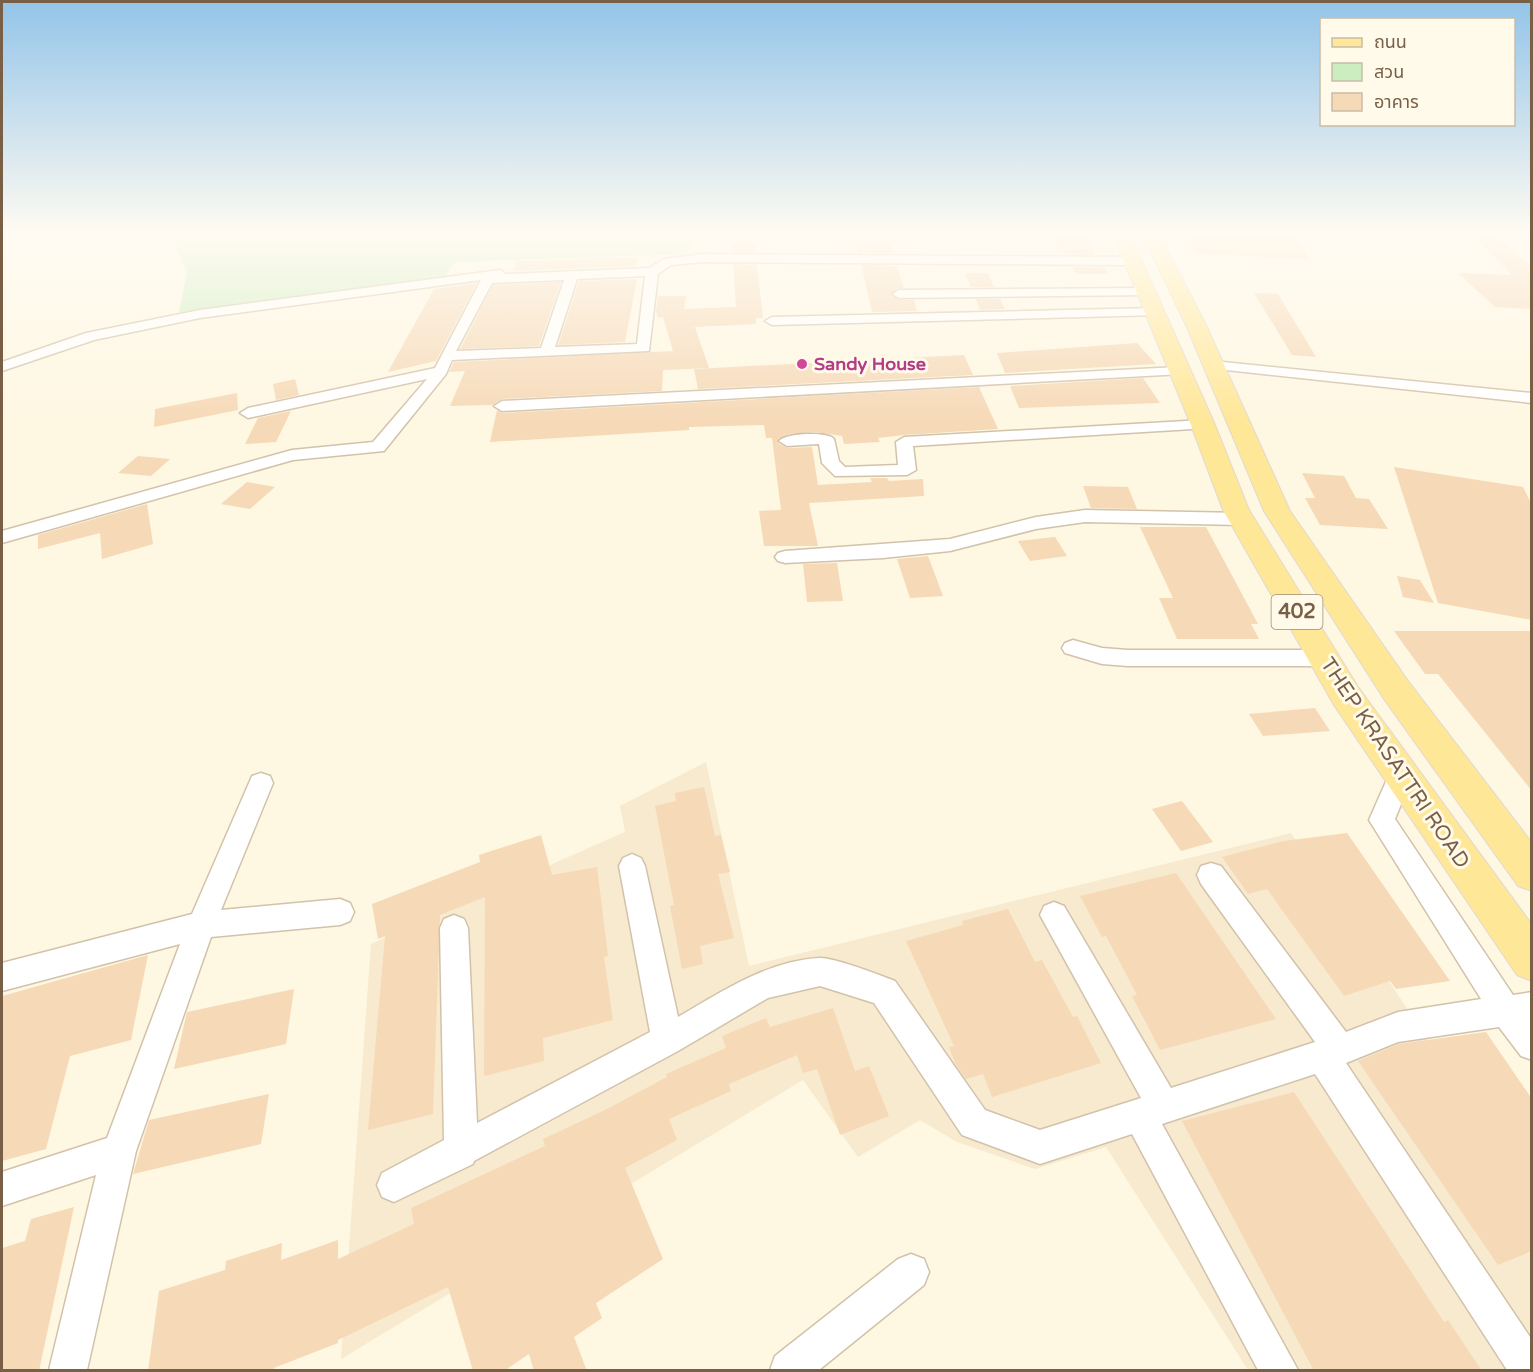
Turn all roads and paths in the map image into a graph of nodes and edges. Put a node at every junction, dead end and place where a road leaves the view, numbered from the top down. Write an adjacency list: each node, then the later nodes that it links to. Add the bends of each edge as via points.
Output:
1 (335, 296): 13 (street, via 200,314 91,336)
2 (479, 296): 11 (street)
3 (566, 296): 10 (street)
4 (649, 296): 10 (street, via 644,348)
5 (962, 296): 8 (street)
6 (1146, 296): 8 (main road, THEP KRASATTRI ROAD / 402)
7 (1180, 296): 12 (main road, THEP KRASATTRI ROAD / 402)
8 (1149, 302): 9 (street); 14 (main road, THEP KRASATTRI ROAD / 402)
9 (772, 321)
10 (546, 353): 11 (street)
11 (443, 364): 17 (street); 21 (street, via 378,447 292,455)
12 (1213, 365): 15 (street); 28 (main road, THEP KRASATTRI ROAD / 402, via 1278,511 1396,690)
13 (2, 367)
14 (1178, 371): 16 (street); 18 (main road, THEP KRASATTRI ROAD / 402)
15 (1532, 398)
16 (502, 406)
17 (248, 413)
18 (1203, 425): 19 (street, via 903,442 907,470 841,472 831,463 826,439); 20 (main road, THEP KRASATTRI ROAD / 402)
19 (787, 441)
20 (1242, 519): 22 (street, via 1085,516 1036,523 950,544); 24 (main road, THEP KRASATTRI ROAD / 402)
21 (2, 537)
22 (785, 557)
23 (1073, 648): 24 (street, via 1128,658)
24 (1324, 658): 25 (main road, THEP KRASATTRI ROAD / 402)
25 (1401, 775): 34 (main road, THEP KRASATTRI ROAD / 402); 36 (street, via 1382,819)
26 (261, 783): 32 (street)
27 (632, 866): 37 (street)
28 (1532, 874)
29 (1211, 875): 39 (street)
30 (340, 912): 32 (street)
31 (1054, 915): 40 (street)
32 (201, 925): 35 (street); 41 (street)
33 (454, 928): 42 (street)
34 (1532, 961)
35 (2, 977)
36 (1519, 1009): 38 (street); 39 (street, via 1398,1027)
37 (667, 1040): 40 (street, via 763,985 820,972 884,991 974,1123 1040,1147); 42 (street)
38 (1532, 1045)
39 (1331, 1053): 40 (street); 49 (street)
40 (1152, 1112): 48 (street)
41 (119, 1151): 44 (street); 46 (street)
42 (460, 1152): 43 (street)
43 (394, 1185)
44 (2, 1189)
45 (911, 1272): 47 (street)
46 (68, 1371)
47 (789, 1371)
48 (1279, 1371)
49 (1529, 1371)

